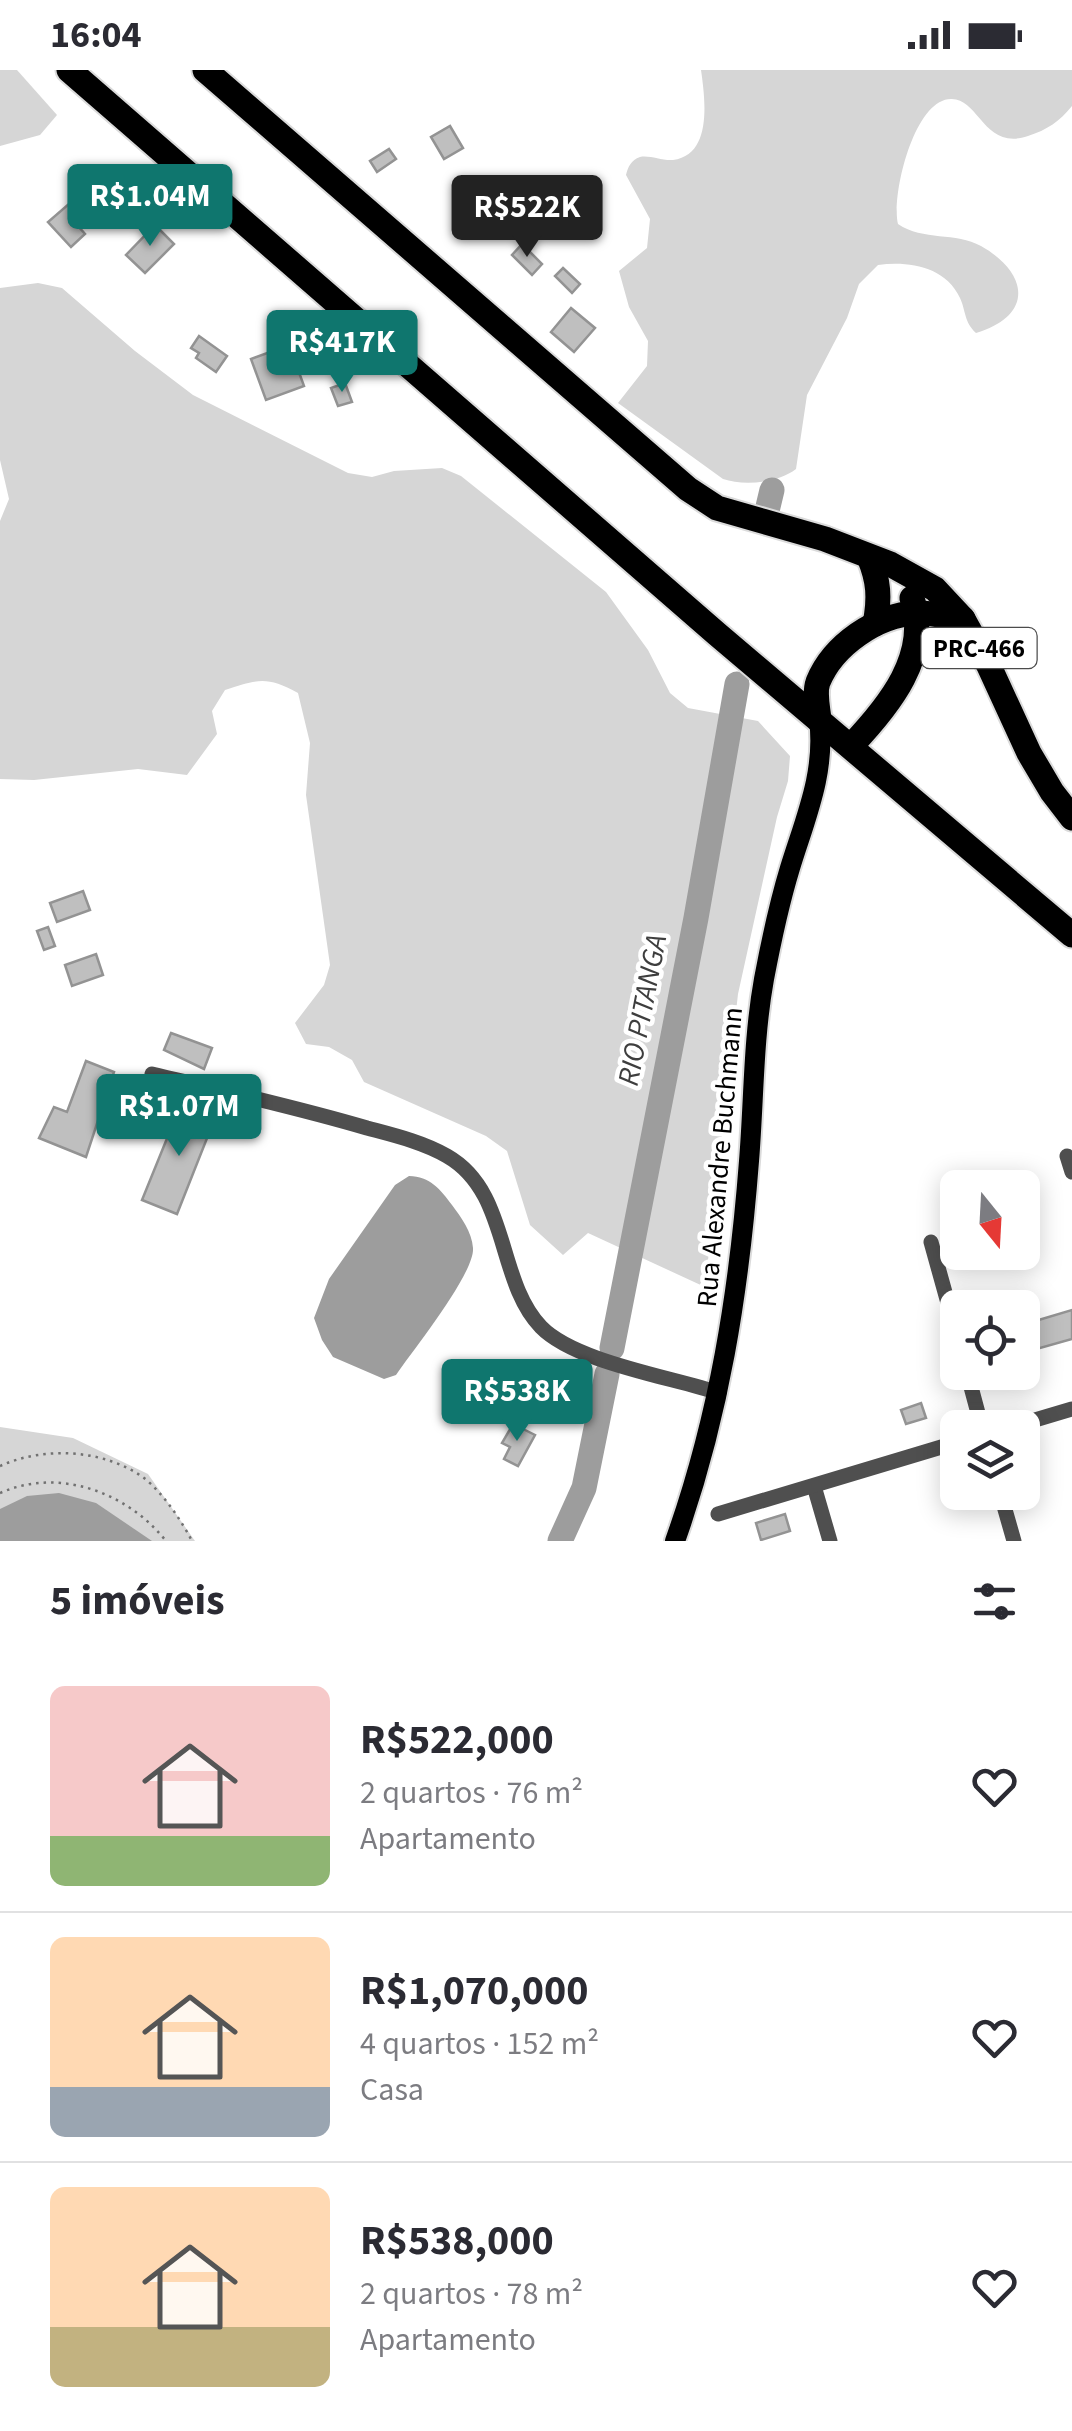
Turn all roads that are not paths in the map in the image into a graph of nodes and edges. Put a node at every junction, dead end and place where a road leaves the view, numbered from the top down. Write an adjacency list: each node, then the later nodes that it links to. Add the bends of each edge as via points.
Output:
1 (69, 70): 7 (highway)
2 (205, 70): 3 (highway, PRC-466, via 688,489 718,508)
3 (880, 560): 4 (highway, via 910,592); 5 (highway, PRC-466, via 935,589); 6 (highway)
4 (917, 613): 5 (highway); 6 (highway); 8 (highway, via 910,662 886,708)
5 (963, 619): 10 (highway, PRC-466, via 1029,753)
6 (875, 624): 7 (highway, via 828,663 816,686)
7 (819, 720): 8 (highway); 9 (main road, Rua Alexandre Buchmann)
8 (852, 746): 9 (main road, Rua Alexandre Buchmann); 11 (highway)
9 (818, 778): 15 (main road, Rua Alexandre Buchmann, via 788,873 755,1036 737,1293)
10 (1072, 818)
11 (1072, 935)
12 (152, 1074): 15 (street, via 345,1121 447,1156 486,1197 540,1326 596,1357)
13 (931, 1242): 14 (street)
14 (944, 1290)
15 (719, 1393): 22 (main road, Rua Alexandre Buchmann)
16 (1072, 1409): 17 (street)
17 (1040, 1418)
18 (940, 1448): 19 (street)
19 (814, 1486): 21 (street); 23 (street)
20 (1005, 1510): 24 (street)
21 (718, 1514)
22 (675, 1541)
23 (830, 1541)
24 (1014, 1541)

